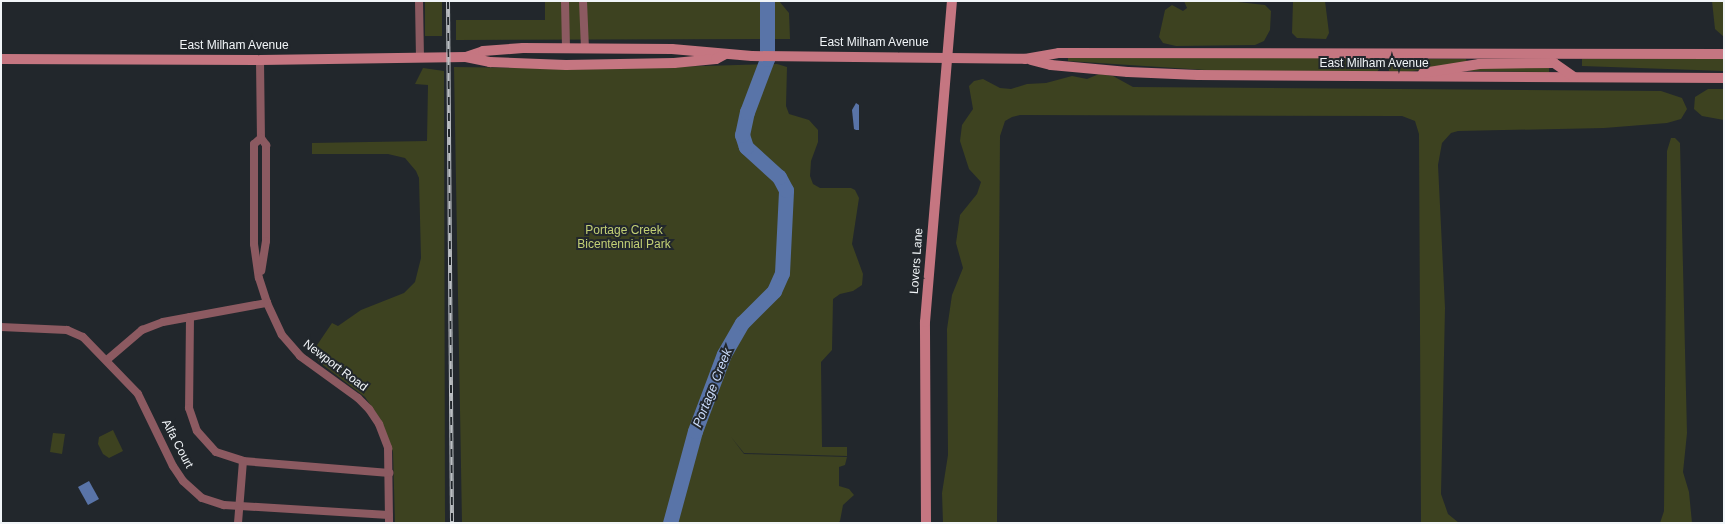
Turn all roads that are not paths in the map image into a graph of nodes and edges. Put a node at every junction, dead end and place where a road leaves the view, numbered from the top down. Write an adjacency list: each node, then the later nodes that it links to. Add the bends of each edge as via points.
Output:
1 (419, 1): 9 (street)
2 (565, 1): 5 (street)
3 (583, 1): 6 (street)
4 (952, 1): 10 (street, Lovers Lane)
5 (566, 48): 6 (street, East Milham Avenue); 11 (street, East Milham Avenue, via 483,51)
6 (585, 48): 8 (street, East Milham Avenue, via 714,51)
7 (1724, 54): 12 (street, East Milham Avenue)
8 (724, 55): 10 (street, East Milham Avenue); 11 (street, East Milham Avenue, via 716,59 674,63 566,65 490,62)
9 (420, 56): 11 (street, East Milham Avenue); 15 (street, East Milham Avenue)
10 (946, 56): 14 (street, East Milham Avenue); 30 (street, Lovers Lane, via 926,322)
11 (466, 57)
12 (1554, 58): 14 (street, East Milham Avenue, via 1059,53); 16 (street, via 1440,69); 17 (street)
13 (1, 59): 15 (street, East Milham Avenue)
14 (1025, 59): 16 (street, East Milham Avenue, via 1051,65 1198,76)
15 (260, 60): 19 (street, Newport Road)
16 (1409, 77): 17 (street, East Milham Avenue)
17 (1574, 77): 18 (street, East Milham Avenue)
18 (1724, 78)
19 (261, 138): 20 (street, Newport Road, via 266,145 266,241); 20 (street, Newport Road, via 254,144 254,244)
20 (259, 278): 21 (street, Newport Road)
21 (267, 303): 22 (street); 26 (street, Newport Road, via 282,335 300,356 343,386 369,409 388,448)
22 (190, 317): 24 (street, via 163,322 142,330); 25 (street, Alfa Court, via 189,408 192,420 197,431 216,452)
23 (1, 327): 24 (street, Alfa Court, via 67,330 83,337)
24 (108, 359): 27 (street, Alfa Court, via 138,394 164,450 183,481 202,498 224,505)
25 (243, 461): 26 (street, Alfa Court); 27 (street)
26 (390, 473): 28 (street, Newport Road)
27 (239, 505): 28 (street, Alfa Court); 29 (street)
28 (389, 519)
29 (238, 523)
30 (926, 523)

